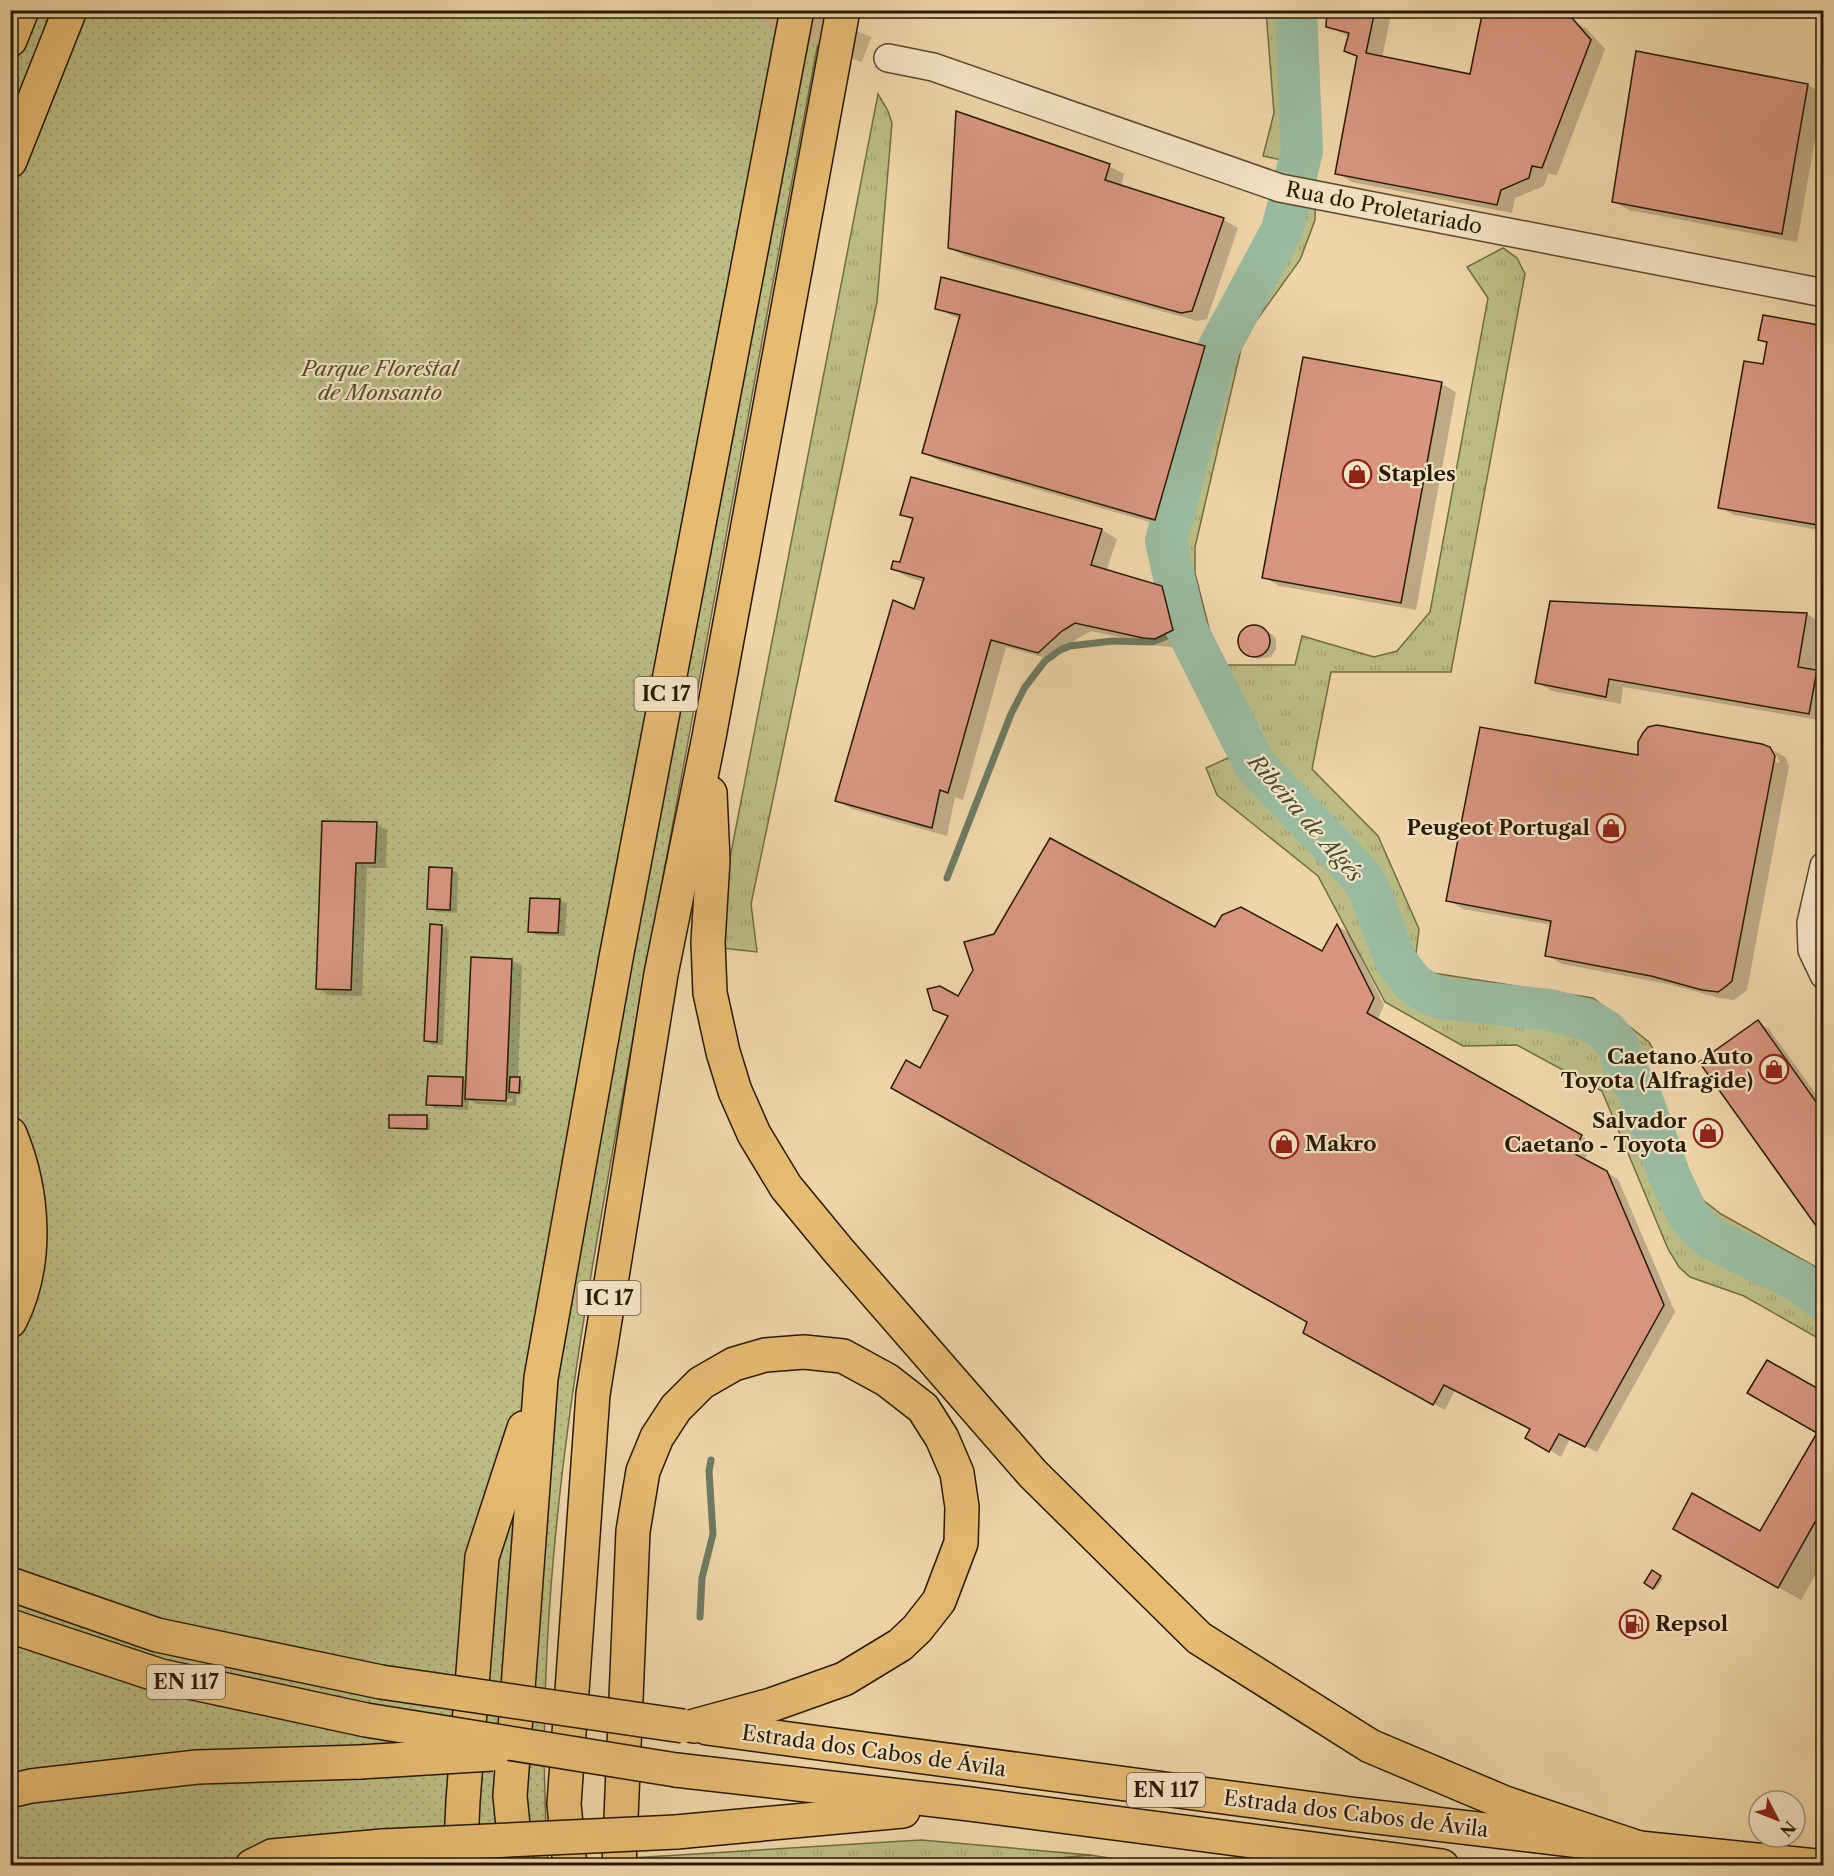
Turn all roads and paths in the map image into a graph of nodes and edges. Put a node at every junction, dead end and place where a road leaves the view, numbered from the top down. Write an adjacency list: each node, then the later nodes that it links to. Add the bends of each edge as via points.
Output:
1 (22, 10): 5 (main road)
2 (70, 10): 7 (main road)
3 (797, 10): 14 (main road, IC 17, via 616,958)
4 (843, 10): 9 (main road, IC 17)
5 (10, 40)
6 (888, 58): 8 (street, Rua do Proletariado, via 933,67 1280,188)
7 (10, 161)
8 (1824, 293)
9 (709, 737): 21 (main road, via 713,860 708,942 710,993 723,1052 754,1134 786,1187 838,1250 1033,1474 1198,1638 1370,1746 1505,1803); 26 (main road, IC 17, via 661,974 593,1394 564,1804)
10 (1824, 866): 11 (street, via 1811,922 1812,950)
11 (1824, 975)
12 (10, 1134): 13 (main road, via 26,1180 31,1247)
13 (10, 1321)
14 (541, 1378): 24 (main road, via 482,1557); 25 (main road, IC 17, via 510,1796)
15 (10, 1584): 17 (main road, EN 117, bridge, via 157,1635 381,1682)
16 (10, 1626): 18 (main road, EN 117, bridge, via 161,1676 366,1720)
17 (688, 1726): 21 (main road, Estrada dos Cabos de Ávila / EN 117); 27 (main road, via 771,1705 844,1679 900,1645 939,1601 961,1543 962,1507 957,1473 923,1408 887,1380 843,1356 804,1352 765,1355 734,1365 701,1383 676,1408 657,1437 643,1471 633,1531)
18 (554, 1750): 19 (main road, EN 117, bridge, via 197,1767); 20 (main road, EN 117, bridge, via 676,1770)
19 (10, 1791)
20 (970, 1804): 23 (main road, bridge, via 676,1832 383,1845 272,1856); 28 (main road, Estrada dos Cabos de Ávila / EN 117)
21 (1639, 1848): 22 (main road, Estrada dos Cabos de Ávila / EN 117)
22 (1807, 1865): 29 (main road, Estrada dos Cabos de Ávila / EN 117)
23 (252, 1866)
24 (460, 1866)
25 (517, 1866)
26 (570, 1866)
27 (619, 1866)
28 (1442, 1866)
29 (1816, 1866)

